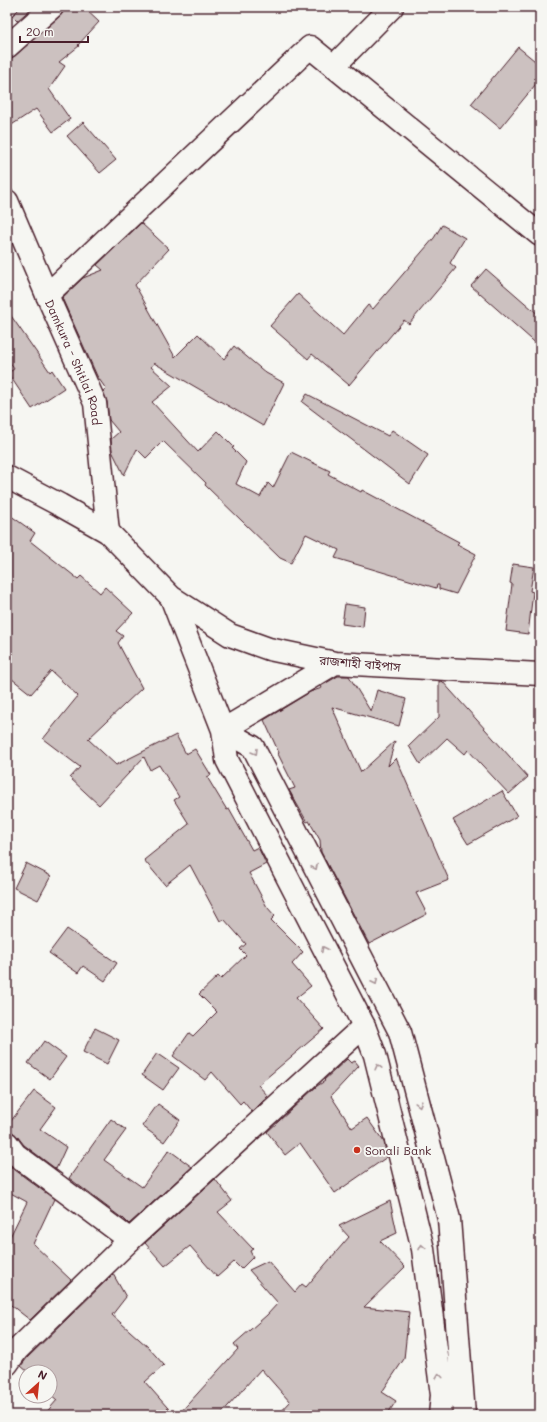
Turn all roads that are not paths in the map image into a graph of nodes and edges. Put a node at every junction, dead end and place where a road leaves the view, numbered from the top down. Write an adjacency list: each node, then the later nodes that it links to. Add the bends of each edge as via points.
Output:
1 (52, 7): 3 (main road)
2 (392, 7): 4 (main road)
3 (7, 47)
4 (334, 66): 6 (main road); 7 (main road, via 310,47)
5 (7, 201): 7 (main road, Damkura - Shitlai Road)
6 (540, 235)
7 (47, 295): 9 (main road, Damkura - Shitlai Road, via 95,403)
8 (7, 477): 9 (main road)
9 (108, 532): 10 (main road)
10 (171, 597): 11 (main road, রাজশাহী বাইপাস, via 230,635 269,649); 14 (main road)
11 (335, 663): 12 (main road, রাজশাহী বাইপাস); 14 (main road)
12 (530, 673): 13 (main road, রাজশাহী বাইপাস)
13 (540, 681)
14 (223, 730): 15 (main road, one-way to 14, via 227,760); 20 (main road, one-way to 20, via 253,747 400,1032 449,1219)
15 (364, 1026): 17 (main road); 19 (main road, one-way to 15, via 442,1395 423,1249 375,1055)
16 (7, 1143): 17 (main road, via 15,1154)
17 (130, 1240): 18 (main road, via 17,1350)
18 (7, 1364)
19 (440, 1415)
20 (464, 1415)

